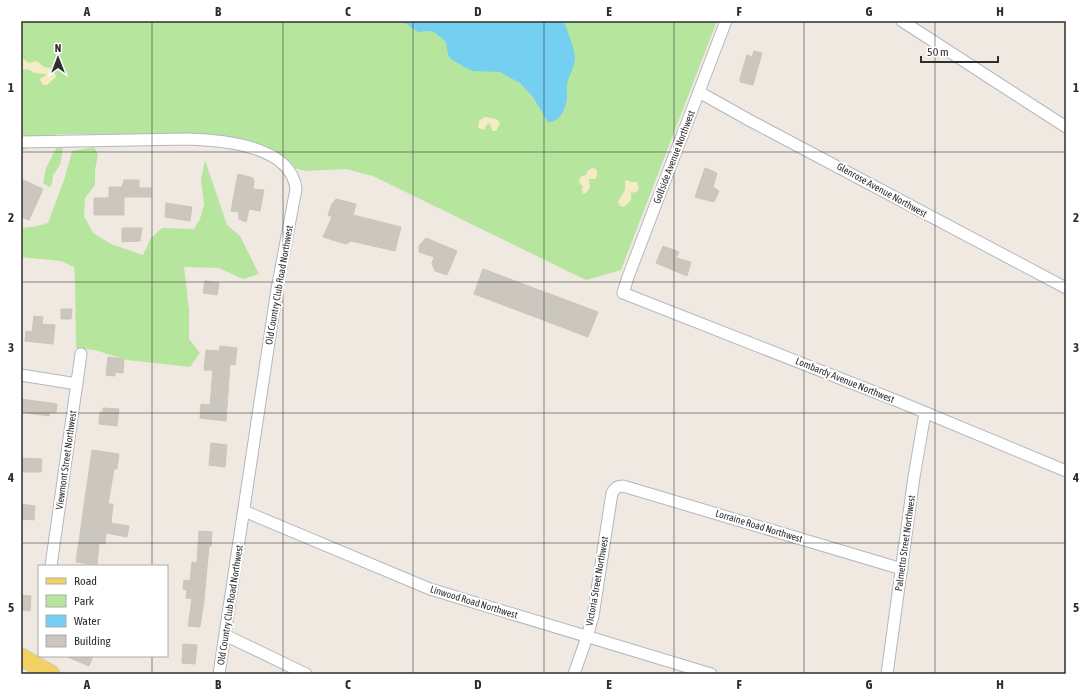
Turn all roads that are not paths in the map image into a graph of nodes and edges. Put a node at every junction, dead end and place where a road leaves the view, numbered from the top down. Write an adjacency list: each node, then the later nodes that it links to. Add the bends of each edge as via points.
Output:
1 (726, 21): 3 (street, Golfside Avenue Northwest)
2 (902, 21): 4 (street)
3 (699, 92): 6 (street, Glenrose Avenue Northwest); 7 (street, Golfside Avenue Northwest)
4 (1066, 127)
5 (21, 142): 14 (street, Old Country Club Road Northwest, via 210,140 257,149 282,163 292,174 296,189 276,297)
6 (1066, 288)
7 (623, 293): 11 (street, Lombardy Avenue Northwest)
8 (81, 354): 10 (street, Viewmont Street Northwest)
9 (21, 375): 10 (street)
10 (77, 384): 15 (street, Viewmont Street Northwest)
11 (925, 412): 12 (street, Lombardy Avenue Northwest); 16 (street, Palmetto Street Northwest)
12 (1066, 471)
13 (615, 488): 16 (street, Lorraine Road Northwest, via 623,486); 18 (street, Victoria Street Northwest, via 612,493 593,616)
14 (244, 511): 17 (street, Old Country Club Road Northwest); 18 (street, Linwood Road Northwest, via 430,589)
15 (51, 565)
16 (902, 569): 25 (street, Palmetto Street Northwest)
17 (225, 635): 21 (street, Old Country Club Road Northwest); 22 (street)
18 (587, 637): 23 (street, Victoria Street Northwest); 24 (street, Linwood Road Northwest)
19 (21, 657): 20 (main road)
20 (42, 668)
21 (219, 674)
22 (306, 674)
23 (574, 674)
24 (711, 674)
25 (887, 674)

